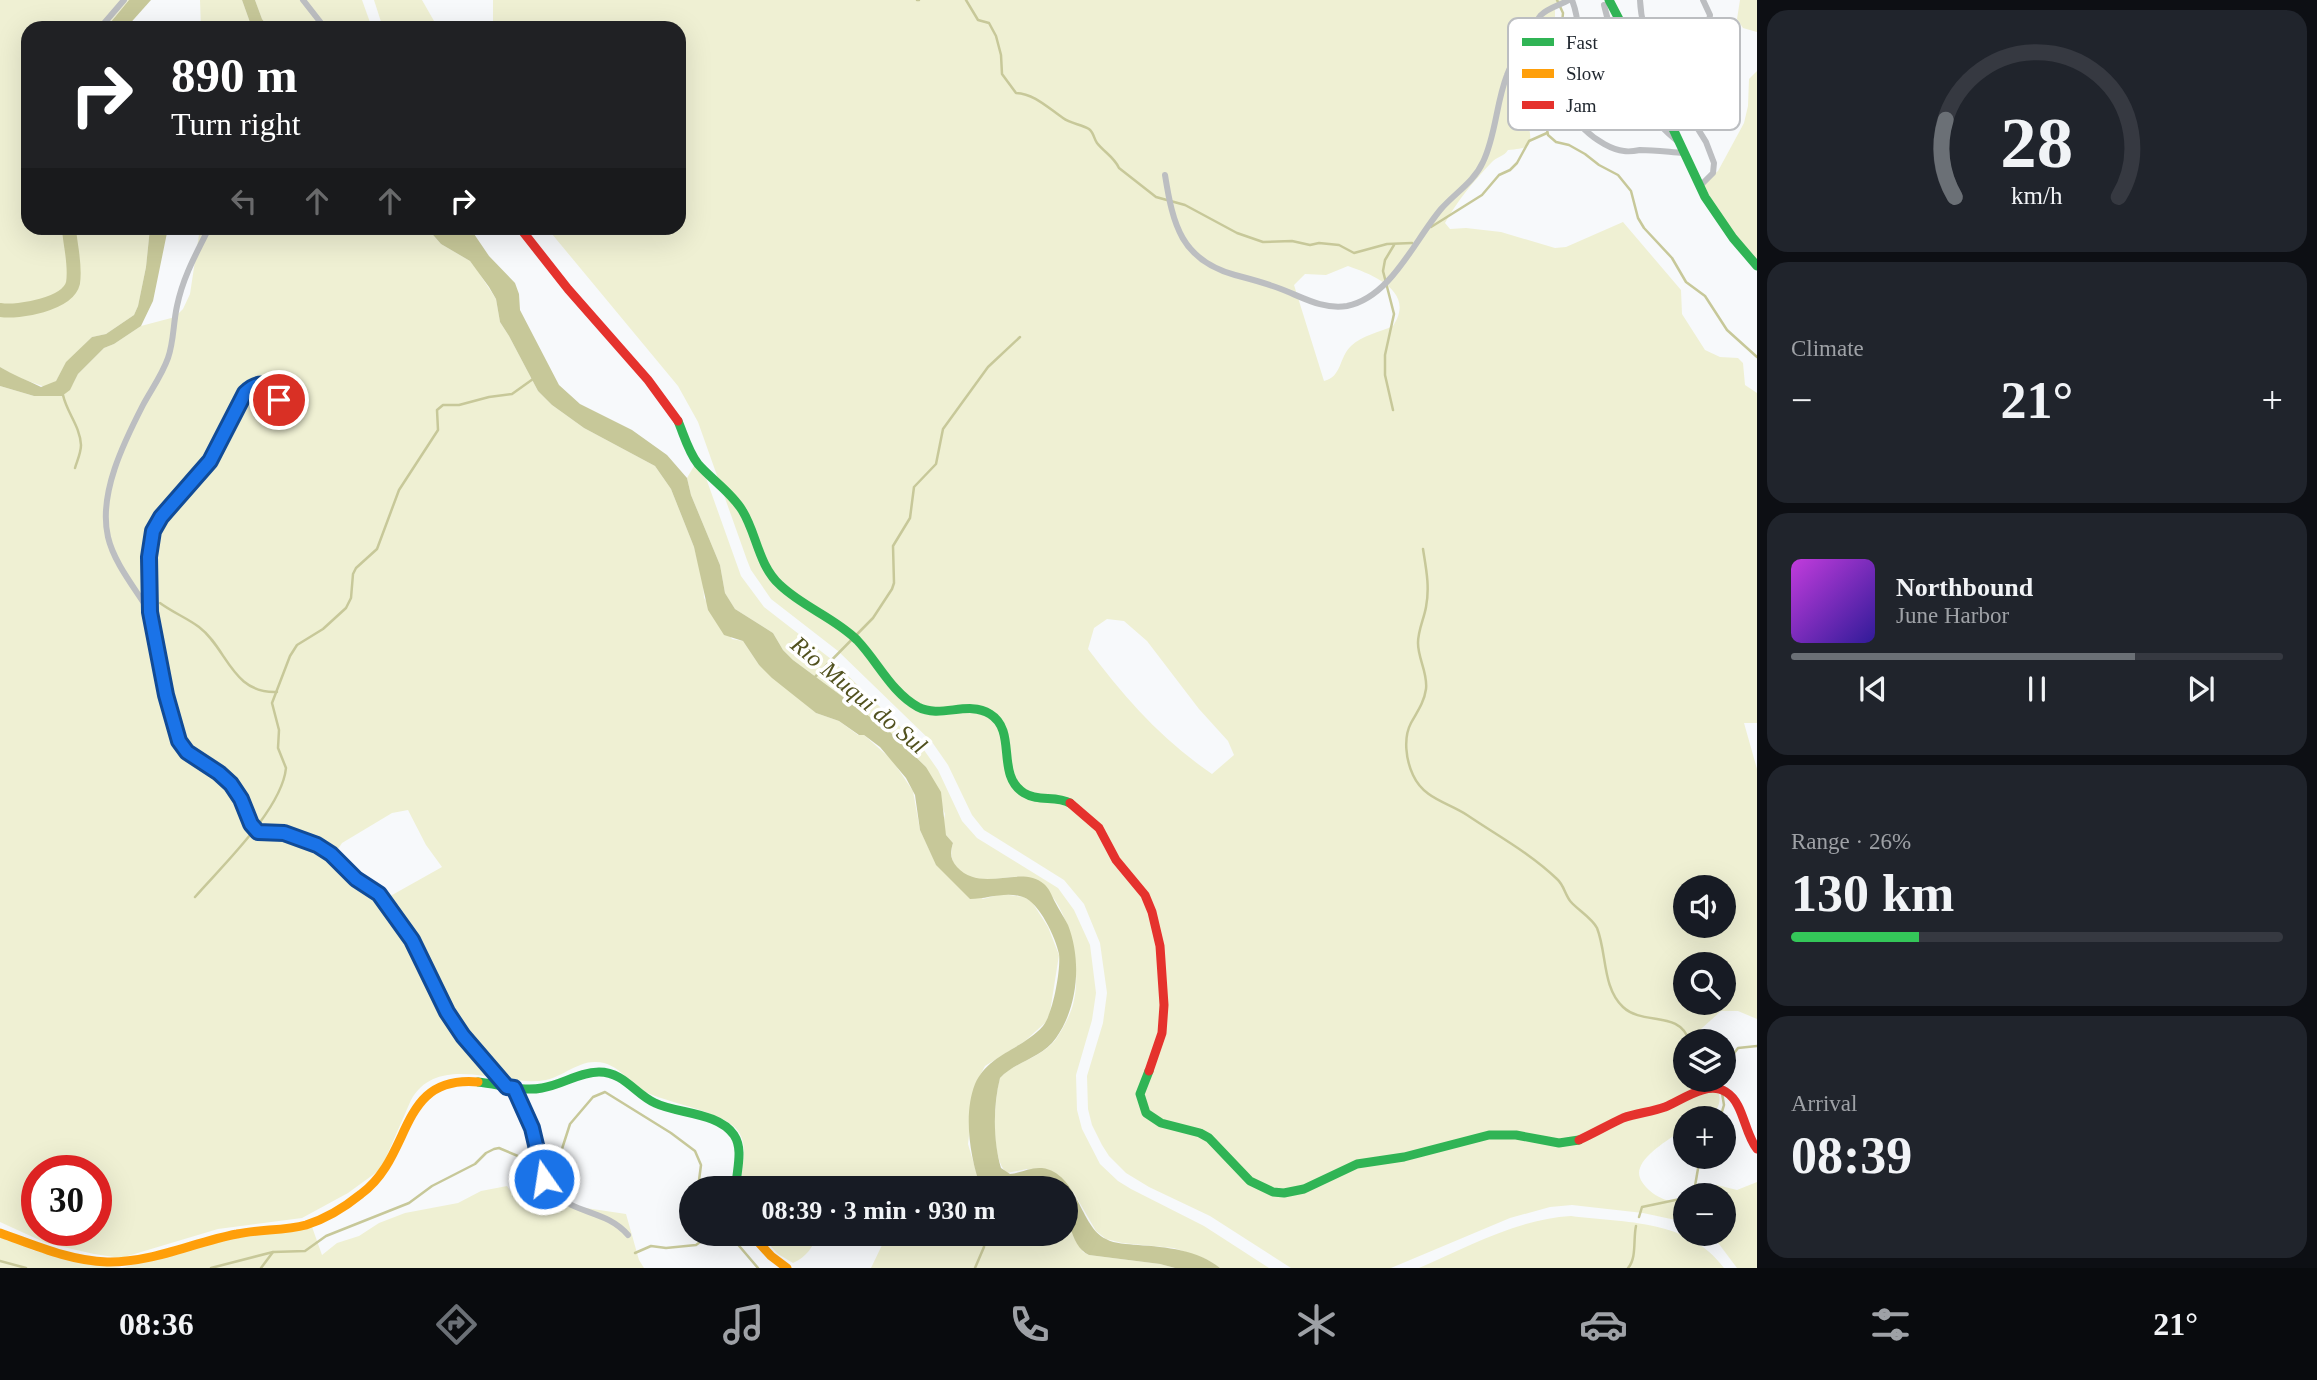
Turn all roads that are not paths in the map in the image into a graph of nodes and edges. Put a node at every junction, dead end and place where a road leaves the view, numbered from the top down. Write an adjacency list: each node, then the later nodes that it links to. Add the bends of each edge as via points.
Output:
1 (124, 0): 13 (street)
2 (303, 0): 14 (street)
3 (1598, 0): 7 (street)
4 (1640, 0): 11 (street)
5 (1703, 0): 12 (street)
6 (1568, 1): 8 (street); 9 (street)
7 (1607, 3): 10 (street)
8 (1539, 18)
9 (1572, 18)
10 (1619, 18)
11 (1641, 18)
12 (1710, 18)
13 (106, 21)
14 (320, 21)
15 (1508, 72): 22 (street, via 1490,142 1475,177 1439,212 1392,275 1363,300 1345,306 1314,303 1205,263 1192,253 1176,226)
16 (1588, 130): 21 (street, via 1621,151)
17 (1665, 130): 20 (street)
18 (1673, 130): 20 (street)
19 (1699, 130): 23 (street, via 1713,157 1713,173)
20 (1678, 141): 21 (street)
21 (1683, 153): 23 (street)
22 (1165, 175)
23 (1700, 186): 26 (street, via 1716,215)
24 (206, 235): 28 (street, via 184,278 167,362 142,406 109,488 107,536)
25 (526, 235): 30 (street, via 673,411 694,458 744,513 774,580 851,634 912,703 937,712 980,709 996,717 1004,731 1006,766 1019,789 1032,797 1069,802 1105,836 1118,864 1147,898 1161,948 1165,1020 1140,1094 1140,1105 1149,1117 1208,1136 1249,1180 1264,1189 1289,1193 1355,1165 1471,1139 1510,1134 1574,1142 1627,1117 1716,1089 1733,1097 1746,1135)
26 (1757, 266)
27 (271, 418): 28 (street, via 280,407 275,393 261,383 253,385 210,461 156,525 149,557)
28 (150, 612): 29 (street, via 166,695 183,748 231,784 258,832 284,833 317,845 379,894 412,940 463,1036)
29 (511, 1087): 31 (street, via 548,1088 593,1072 610,1073 647,1100 731,1130 739,1145); 32 (street, via 452,1082 429,1091 379,1180 337,1210 305,1225 227,1236 121,1262 84,1258); 33 (street, via 532,1128 551,1192 569,1204 609,1218)
30 (1757, 1149)
31 (737, 1176)
32 (1, 1234)
33 (628, 1235)
34 (762, 1246): 35 (street)
35 (787, 1268)

